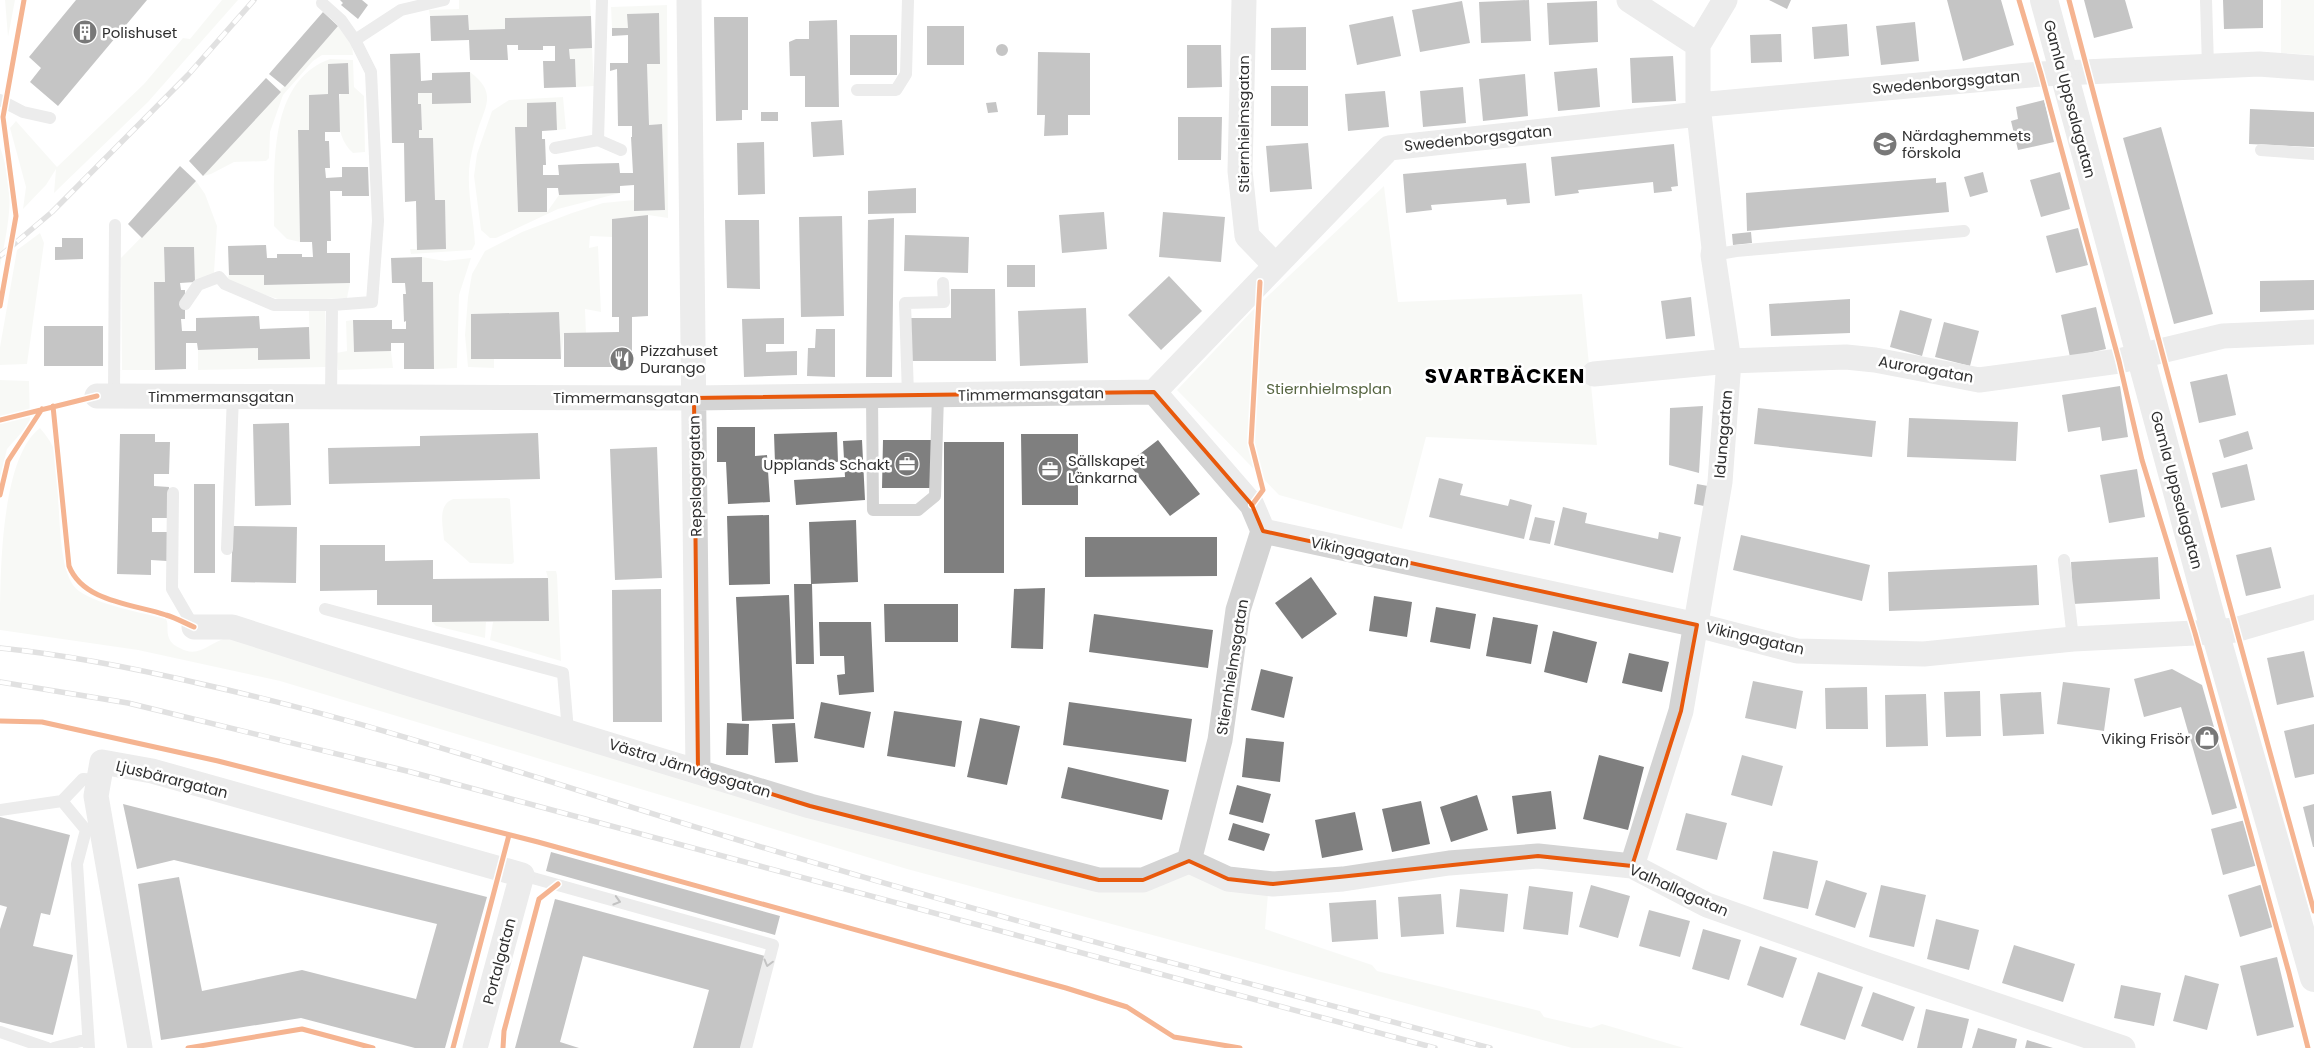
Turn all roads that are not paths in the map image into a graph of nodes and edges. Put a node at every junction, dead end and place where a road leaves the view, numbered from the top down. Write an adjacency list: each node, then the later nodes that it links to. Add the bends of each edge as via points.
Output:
1 (444, 0): 11 (lane, via 401,10)
2 (602, 0): 20 (lane)
3 (689, 0): 43 (street, Repslagargatan)
4 (908, 0): 16 (lane, via 906,74 896,90)
5 (1244, 0): 28 (street, Stiernhielmsgatan, via 1240,171 1247,236)
6 (1629, 0): 12 (street)
7 (1725, 0): 12 (street)
8 (2044, 0): 15 (street, Gamla Uppsalagatan)
9 (2206, 0): 13 (lane)
10 (322, 3): 11 (lane, via 341,20)
11 (355, 40): 31 (lane, via 371,72 378,221 372,302)
12 (1698, 45): 18 (street, Idunagatan)
13 (2208, 66): 14 (street, Swedenborgsgatan, via 2259,64); 15 (street, Swedenborgsgatan)
14 (2314, 68)
15 (2062, 73): 18 (street, Swedenborgsgatan); 33 (street, Gamla Uppsalagatan)
16 (857, 90)
17 (0, 100): 19 (lane, via 24,112)
18 (1699, 110): 27 (street, Idunagatan); 28 (street, Swedenborgsgatan, via 1389,148)
19 (50, 118)
20 (598, 140): 21 (lane); 22 (lane)
21 (556, 148)
22 (621, 150)
23 (2261, 150): 24 (lane)
24 (2314, 154)
25 (115, 225): 39 (lane)
26 (1964, 231): 27 (lane)
27 (1713, 255): 34 (street, Idunagatan)
28 (1275, 265): 36 (street)
29 (944, 283): 37 (lane, via 944,302 905,303)
30 (185, 304): 31 (lane, via 198,286 219,278 225,284 274,305)
31 (332, 305): 42 (lane)
32 (2314, 332): 33 (street, Auroragatan, via 2223,336)
33 (2141, 356): 34 (street, Auroragatan, via 1979,380 1875,360); 52 (street, Gamla Uppsalagatan)
34 (1729, 361): 35 (street, Auroragatan); 50 (street, Idunagatan, via 1720,482)
35 (1594, 374)
36 (1154, 392): 38 (street, Timmermansgatan); 45 (street, via 1252,505)
37 (908, 395): 38 (street, Timmermansgatan); 41 (street, Timmermansgatan)
38 (938, 395): 41 (lane, via 935,496 918,510 873,510)
39 (106, 396): 40 (street, Timmermansgatan)
40 (233, 396): 42 (street, Timmermansgatan); 46 (lane)
41 (872, 396): 43 (street, Timmermansgatan)
42 (332, 397): 43 (street, Timmermansgatan)
43 (694, 398): 55 (street, Repslagargatan)
44 (174, 493): 51 (lane, via 172,589)
45 (1263, 531): 50 (street, Vikingagatan); 59 (street, Stiernhielmsgatan, via 1238,610 1220,740)
46 (227, 550)
47 (2064, 560): 53 (lane)
48 (2314, 607): 52 (street, Vikingagatan, via 2235,630)
49 (325, 609): 54 (lane, via 563,674)
50 (1696, 625): 53 (street, Vikingagatan, via 1797,651 1924,654); 60 (street, Idunagatan, via 1681,711)
51 (194, 628): 54 (street, Västra Järnvägsgatan, via 232,626)
52 (2215, 632): 53 (street, Vikingagatan); 62 (street, Gamla Uppsalagatan)
53 (2073, 639)
54 (568, 731): 55 (street, Västra Järnvägsgatan)
55 (698, 771): 59 (street, Västra Järnvägsgatan, via 810,806 1099,880 1143,880)
56 (99, 780): 57 (lane, via 83,779); 61 (street, Ljusbärargatan, via 102,762 152,771); 67 (street, Ljusbärargatan, via 96,796)
57 (62, 801): 58 (lane); 64 (lane, via 86,830 76,864)
58 (0, 810)
59 (1188, 862): 60 (street, Valhallagatan, via 1228,879 1272,884 1538,856)
60 (1632, 866): 70 (street, Valhallagatan, via 1707,905)
61 (522, 875): 68 (street, Portalgatan); 69 (lane, one-way to 69, via 773,946)
62 (2313, 969)
63 (0, 1032): 65 (lane)
64 (89, 1043): 66 (lane)
65 (46, 1048)
66 (54, 1048)
67 (140, 1048)
68 (475, 1048)
69 (746, 1048)
70 (2123, 1048)

